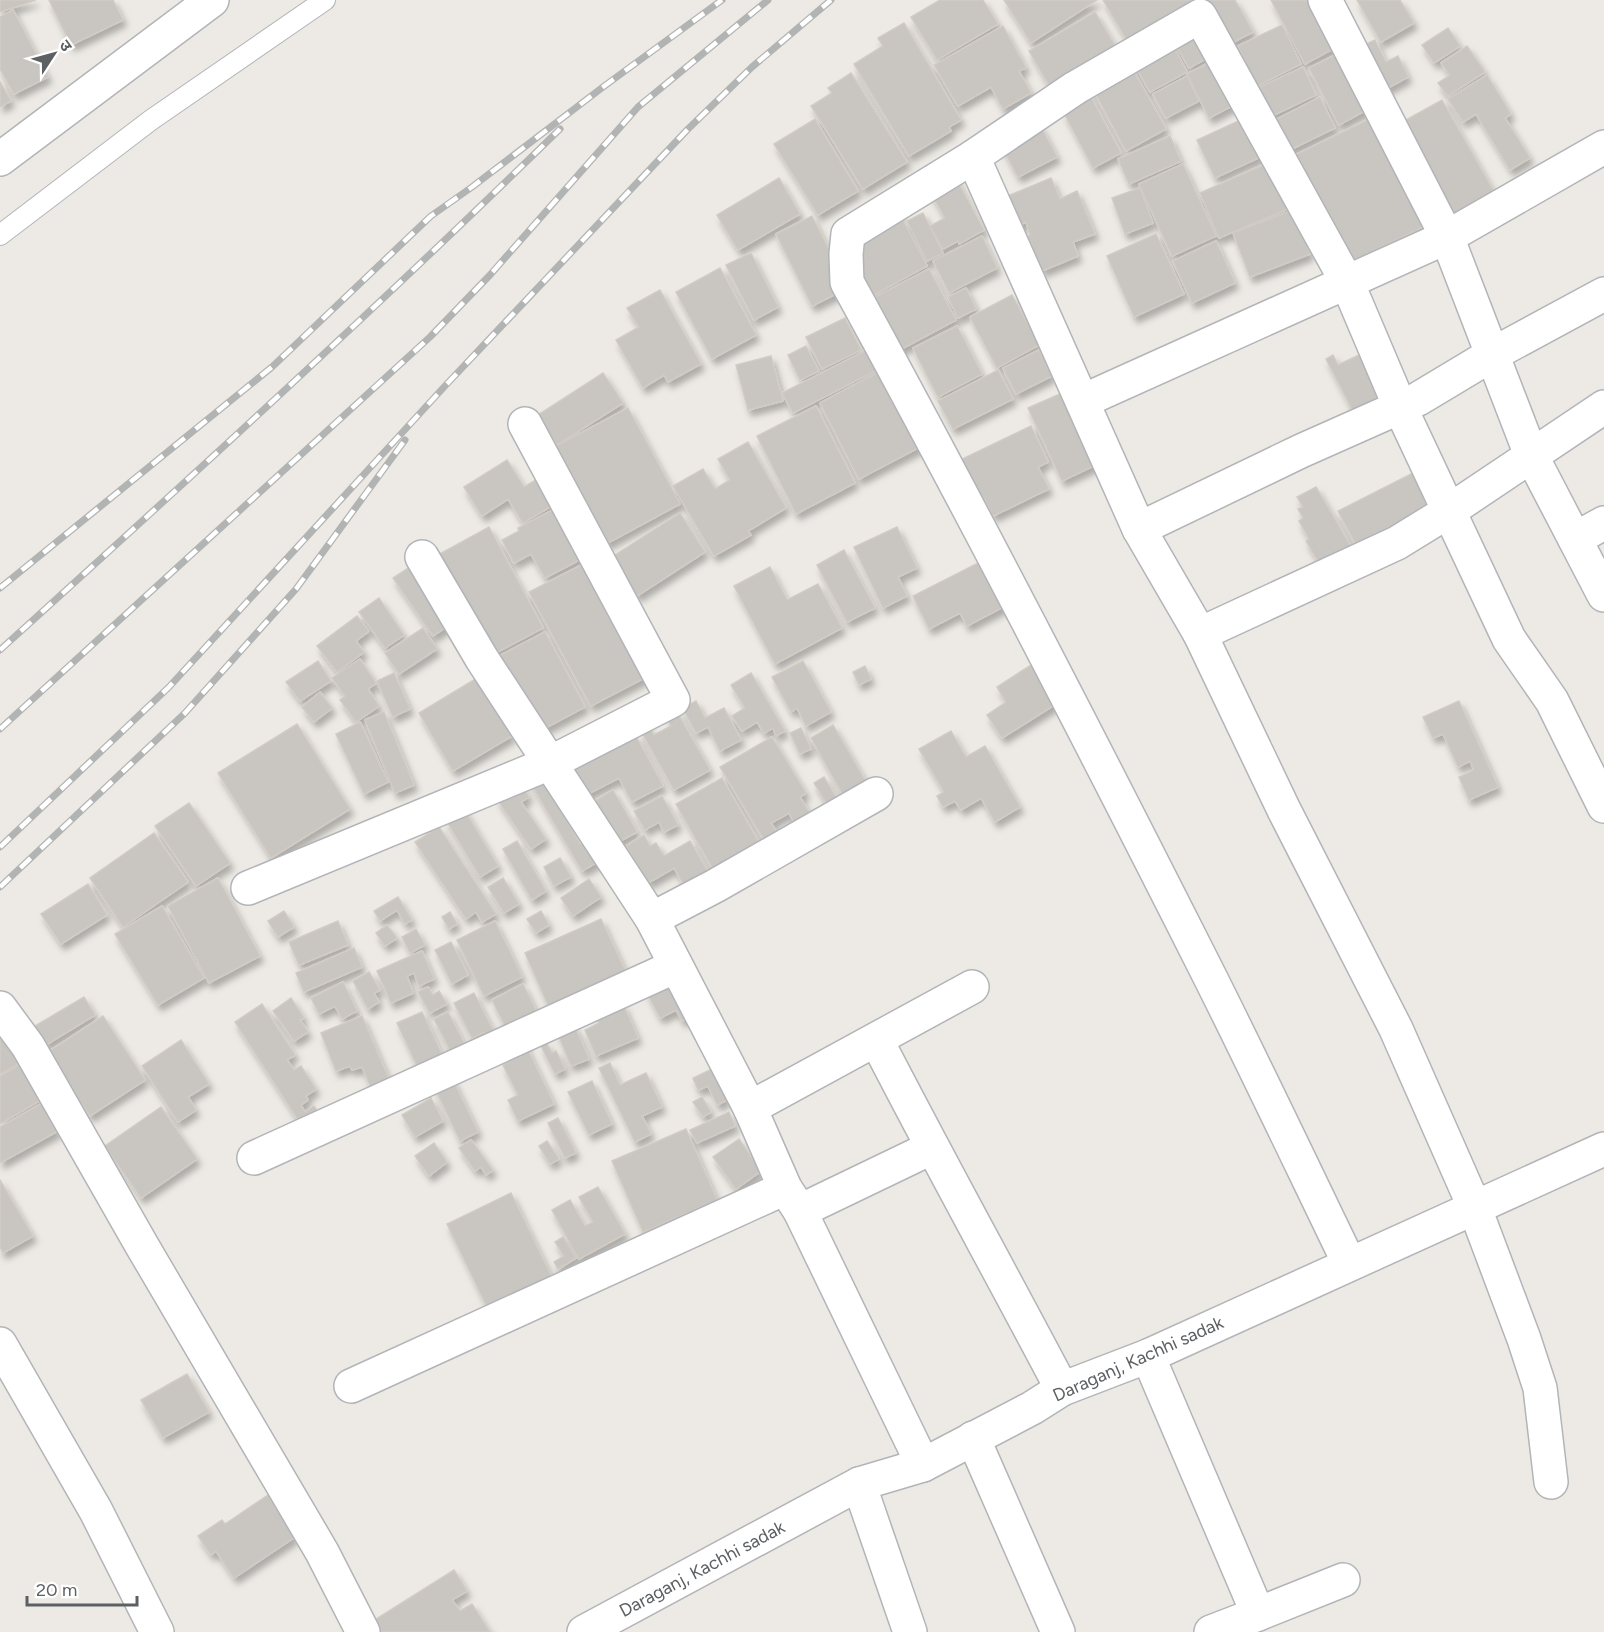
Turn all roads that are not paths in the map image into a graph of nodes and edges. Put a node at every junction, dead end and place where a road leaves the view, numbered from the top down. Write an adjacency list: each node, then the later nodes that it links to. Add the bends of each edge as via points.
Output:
1 (212, 0): 6 (street)
2 (325, 0): 7 (lane, via 151,120)
3 (1324, 0): 8 (street)
4 (1604, 147): 8 (street)
5 (973, 157): 9 (street, via 1075,88 1200,16); 12 (street); 39 (street, via 848,234 847,282 1096,753)
6 (0, 159)
7 (0, 234)
8 (1447, 237): 9 (street); 11 (street)
9 (1347, 282): 12 (street); 13 (street)
10 (1604, 294): 11 (street)
11 (1493, 354): 13 (street); 16 (street)
12 (1083, 401): 19 (street)
13 (1400, 407): 17 (street); 19 (street)
14 (1604, 407): 16 (street)
15 (525, 424): 24 (street, via 673,700)
16 (1531, 455): 17 (street); 20 (street)
17 (1449, 511): 23 (street, via 1397,543); 26 (street, via 1509,639 1552,701)
18 (1604, 523): 20 (street)
19 (1139, 530): 23 (street)
20 (1575, 539): 22 (street)
21 (422, 557): 24 (street)
22 (1604, 595)
23 (1200, 634): 38 (street, via 1396,1029)
24 (550, 763): 27 (street); 28 (street)
25 (876, 794): 28 (street)
26 (1604, 806)
27 (248, 888)
28 (652, 919): 29 (street)
29 (676, 966): 33 (street); 36 (street)
30 (972, 987): 32 (street)
31 (0, 1008): 51 (street, via 28,1046 322,1552)
32 (877, 1041): 33 (street); 34 (street)
33 (750, 1108): 37 (street)
34 (932, 1148): 37 (street); 43 (street)
35 (1604, 1149): 38 (street, Daraganj, Kachhi sadak)
36 (254, 1158)
37 (792, 1200): 42 (street); 45 (street)
38 (1474, 1206): 39 (street, Daraganj, Kachhi sadak); 46 (street, via 1540,1388)
39 (1349, 1263): 41 (street, Daraganj, Kachhi sadak)
40 (0, 1344): 50 (street, via 96,1511)
41 (1148, 1356): 43 (street, Daraganj, Kachhi sadak); 49 (street)
42 (351, 1386)
43 (1062, 1389): 44 (street, Daraganj, Kachhi sadak)
44 (973, 1438): 45 (street, Daraganj, Kachhi sadak); 54 (street)
45 (924, 1465): 47 (street, Daraganj, Kachhi sadak)
46 (1551, 1482)
47 (859, 1484): 52 (street, Daraganj, Kachhi sadak); 53 (street)
48 (1342, 1580): 49 (street)
49 (1258, 1614): 55 (street)
50 (157, 1632)
51 (363, 1632)
52 (584, 1632)
53 (910, 1632)
54 (1058, 1632)
55 (1210, 1632)

